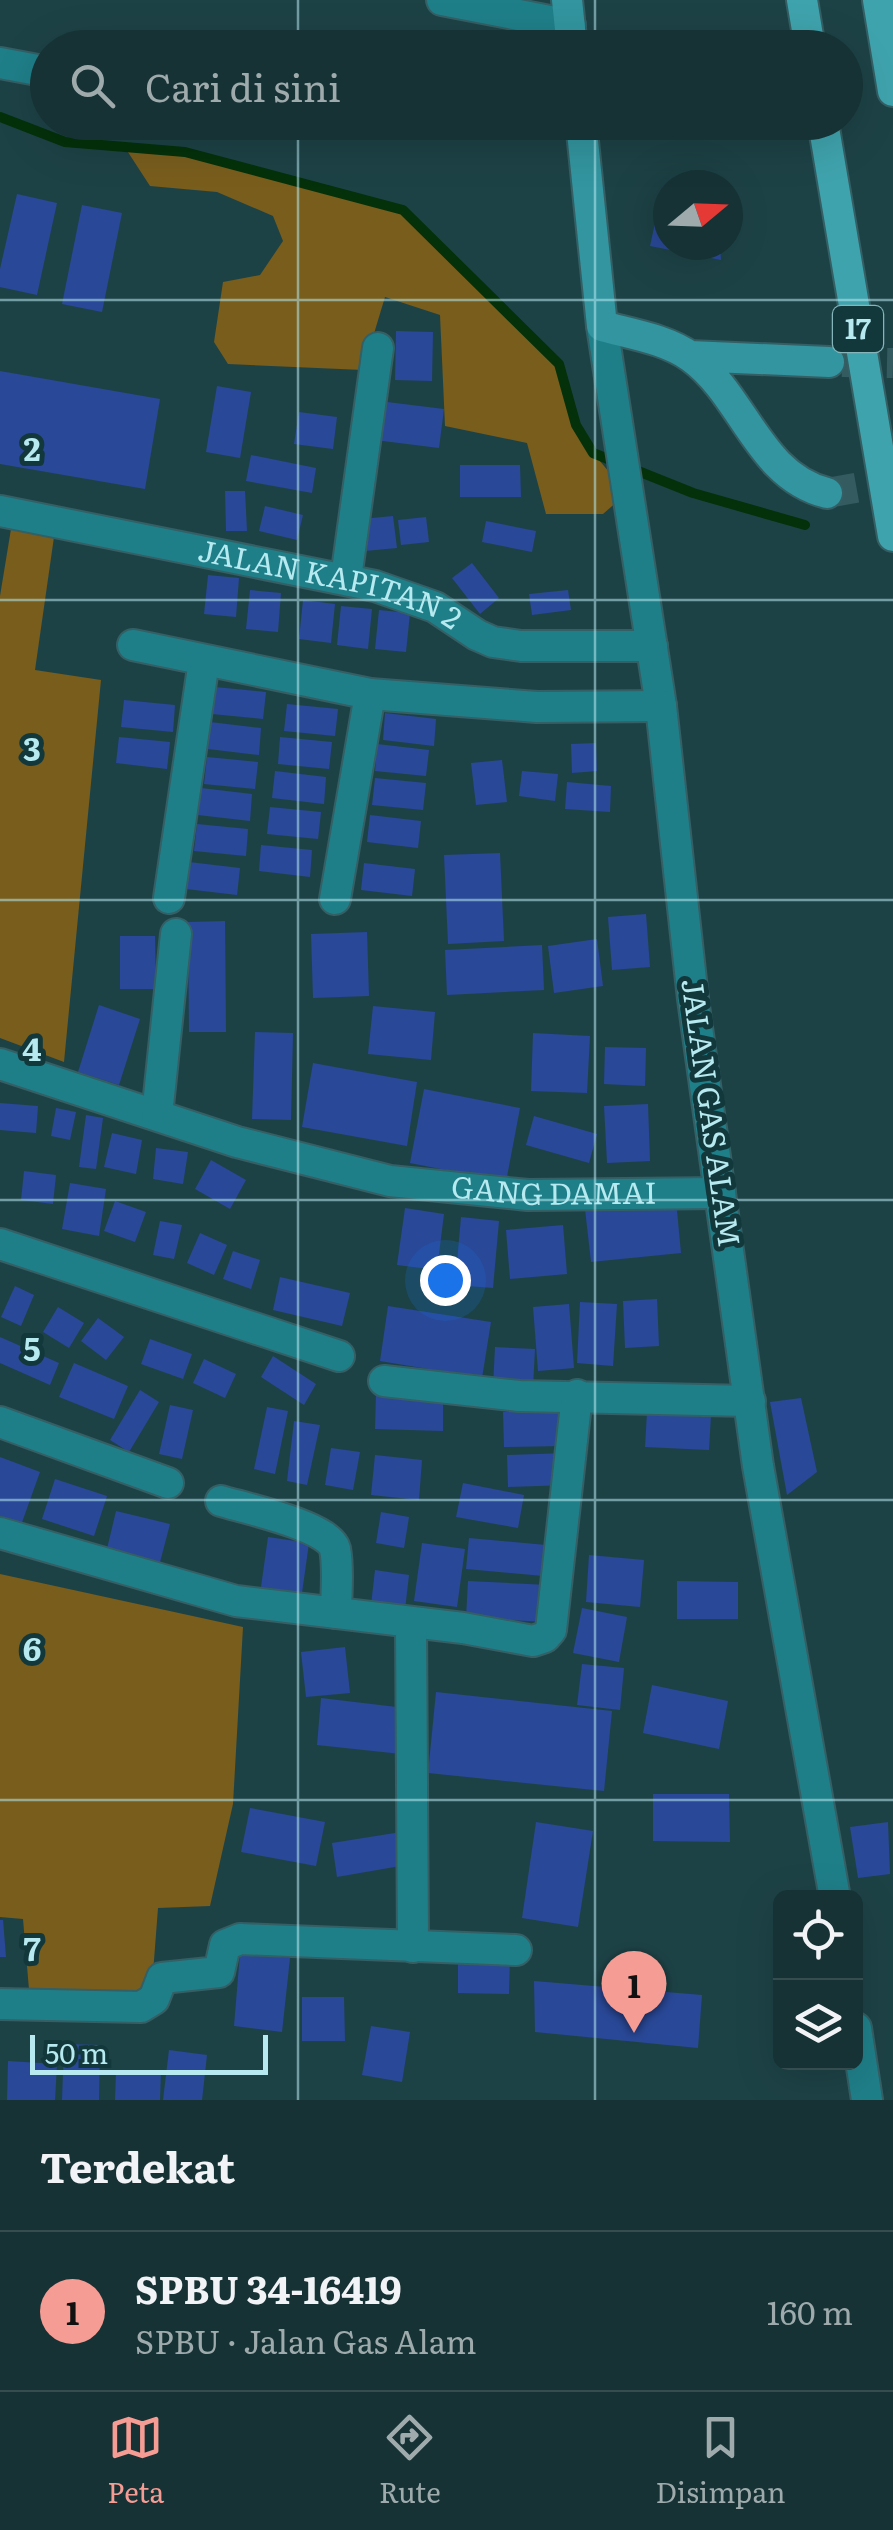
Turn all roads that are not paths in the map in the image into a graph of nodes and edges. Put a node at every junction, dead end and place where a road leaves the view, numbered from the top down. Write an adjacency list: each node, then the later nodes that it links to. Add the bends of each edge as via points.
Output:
1 (442, 0): 4 (street)
2 (802, 0): 5 (highway)
3 (878, 0): 8 (highway)
4 (570, 24)
5 (807, 30)
6 (0, 64): 7 (street)
7 (30, 69)
8 (893, 91)
9 (583, 140): 11 (main road, JALAN GAS ALAM)
10 (826, 140): 17 (highway, 17)
11 (602, 326): 13 (main road); 20 (street, JALAN GAS ALAM)
12 (378, 348): 18 (street)
13 (690, 356): 14 (main road); 15 (main road, via 776,462 792,478)
14 (828, 362)
15 (826, 493)
16 (0, 511): 18 (street, JALAN KAPITAN 2)
17 (893, 536)
18 (346, 578): 20 (street, JALAN KAPITAN 2, via 435,607 493,642)
19 (133, 645): 21 (street)
20 (652, 646): 23 (street, JALAN GAS ALAM)
21 (204, 661): 22 (street); 24 (street)
22 (370, 694): 23 (street, via 537,706); 25 (street)
23 (661, 706): 29 (street, JALAN GAS ALAM)
24 (169, 898)
25 (335, 899)
26 (176, 934): 28 (street)
27 (0, 1064): 28 (street, GANG DAMAI)
28 (157, 1115): 29 (street, GANG DAMAI, via 390,1181 528,1196)
29 (720, 1192): 34 (street, JALAN GAS ALAM)
30 (0, 1244): 31 (street)
31 (339, 1356)
32 (384, 1382): 33 (street)
33 (576, 1396): 34 (street); 40 (street, via 549,1634 533,1641)
34 (750, 1400): 41 (street, JALAN GAS ALAM)
35 (0, 1422): 36 (street)
36 (168, 1484)
37 (221, 1501): 39 (street, via 330,1539)
38 (0, 1533): 39 (street, via 236,1601)
39 (336, 1613): 40 (street)
40 (411, 1622): 42 (street)
41 (834, 1890)
42 (413, 1947): 43 (street); 44 (street, via 232,1940 222,1951 219,1972 162,1978 154,1999 140,2007)
43 (516, 1950)
44 (0, 2004)
45 (862, 2070): 46 (street)
46 (867, 2100)

